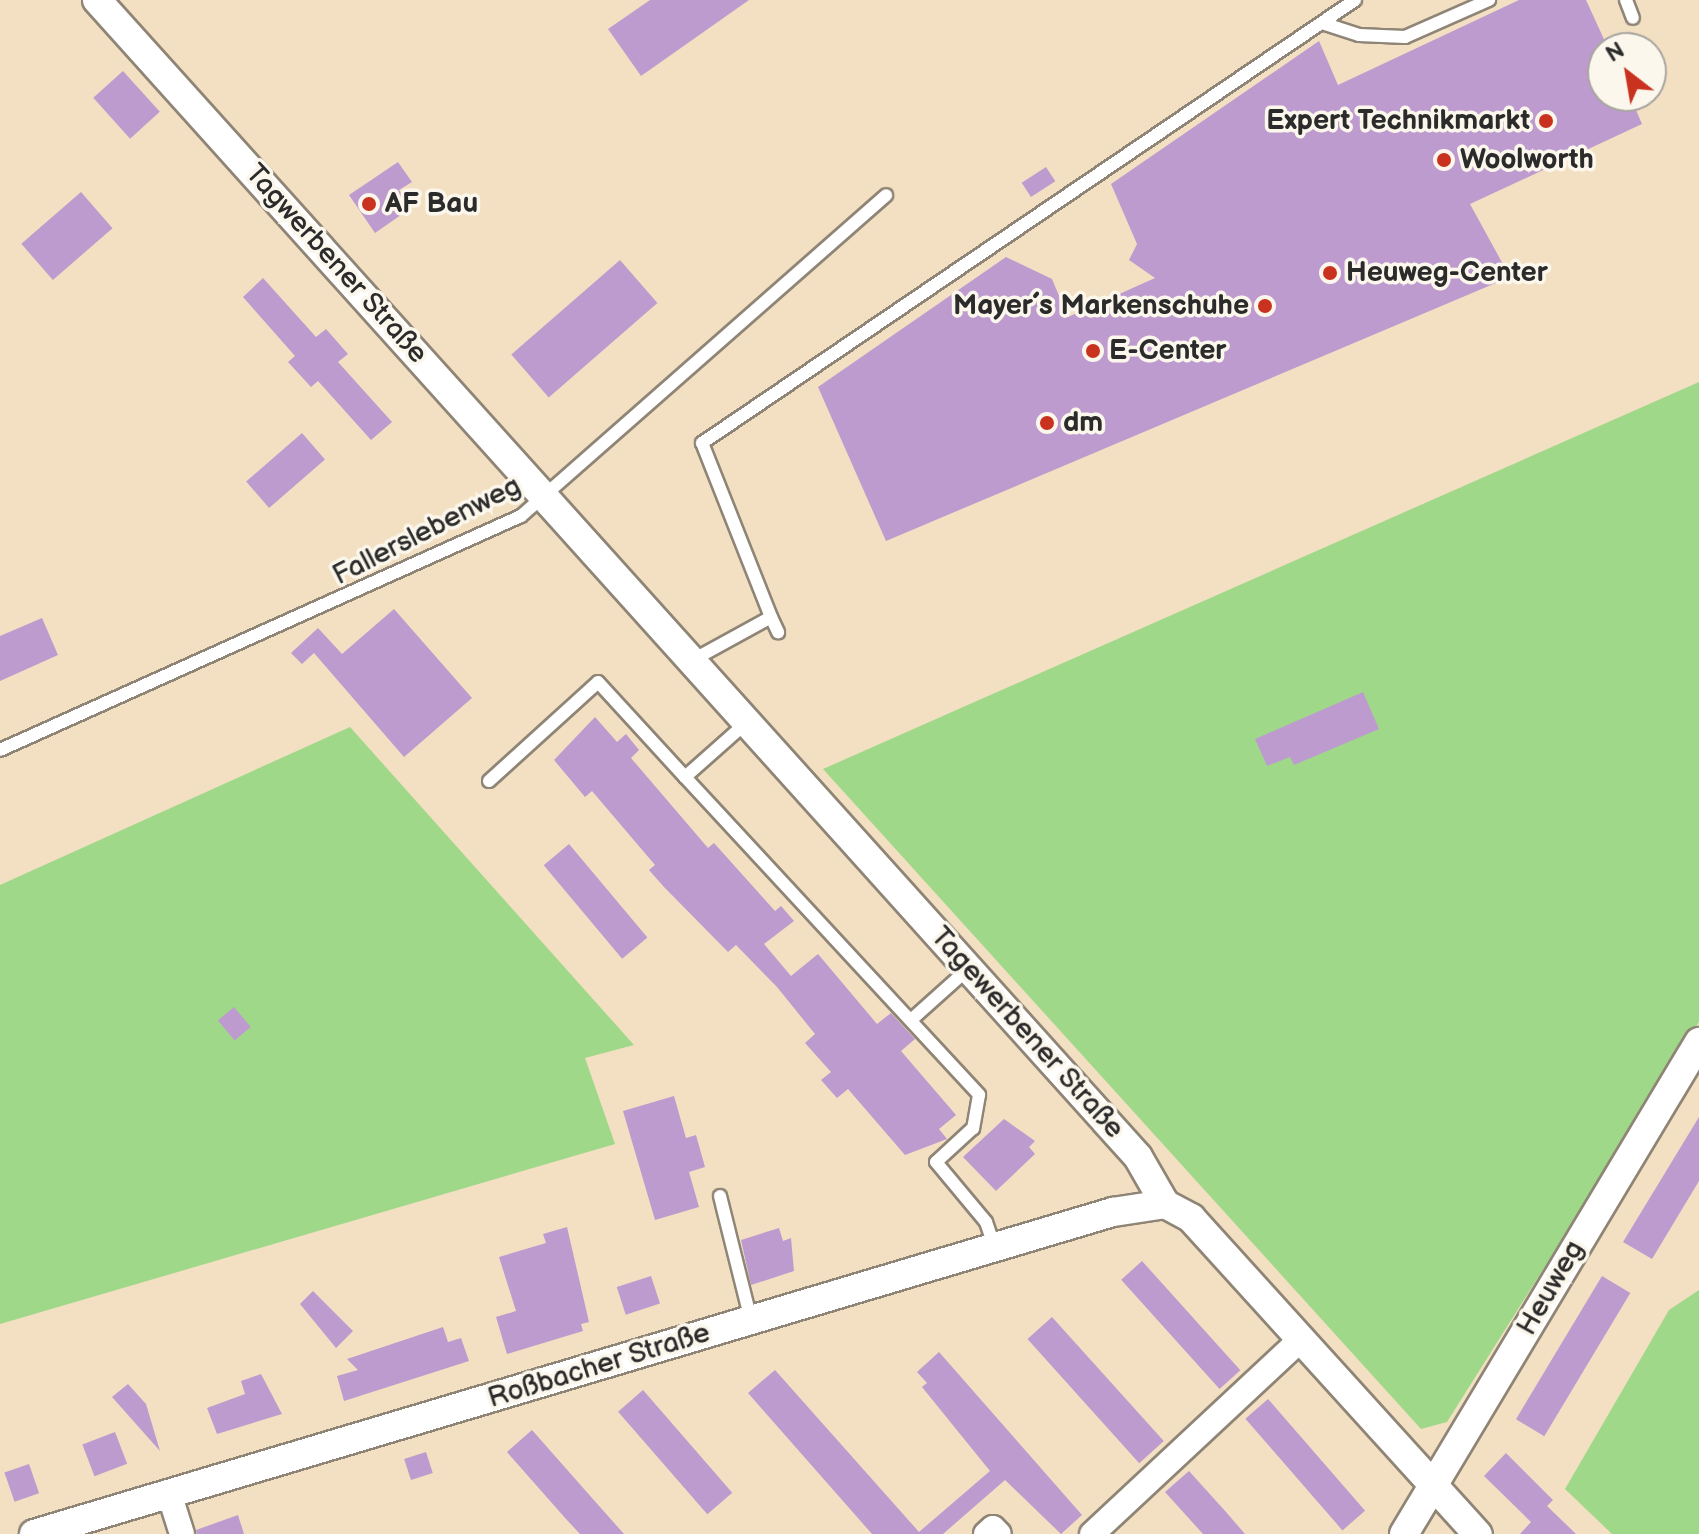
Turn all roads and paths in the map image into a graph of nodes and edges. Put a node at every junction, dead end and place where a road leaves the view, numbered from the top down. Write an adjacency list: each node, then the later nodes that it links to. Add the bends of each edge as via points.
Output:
1 (97, 0): 8 (street, Tagwerbener Straße)
2 (1355, 0): 6 (lane)
3 (1489, 0): 6 (lane, via 1405,37 1359,35)
4 (1626, 0): 5 (lane)
5 (1633, 18)
6 (1322, 23): 10 (lane, via 702,443)
7 (886, 195): 8 (lane, Fallerslebenweg)
8 (546, 497): 9 (street, Tagwerbener Straße); 14 (lane, Fallerslebenweg, via 351,598)
9 (574, 529): 12 (street, Tagewerbener Straße)
10 (771, 617): 11 (lane); 12 (lane)
11 (778, 632)
12 (691, 661): 13 (street, Tagewerbener Straße)
13 (747, 723): 15 (lane); 17 (street, Tagewerbener Straße)
14 (0, 750)
15 (685, 777): 16 (lane, via 598,682); 18 (lane)
16 (489, 781)
17 (968, 969): 18 (lane); 21 (street, Tagewerbener Straße, via 1147,1167)
18 (911, 1020): 22 (lane, via 979,1095 973,1128 936,1162 986,1222)
19 (1697, 1049): 25 (street, Heuweg)
20 (720, 1196): 23 (lane)
21 (1165, 1204): 22 (street, Roßbacher Straße, via 1144,1204); 24 (street, via 1191,1218)
22 (996, 1248): 23 (street, Roßbacher Straße)
23 (751, 1320): 26 (street, Roßbacher Straße)
24 (1301, 1339): 25 (street); 31 (street)
25 (1433, 1487): 32 (street, Heuweg); 33 (street)
26 (169, 1493): 27 (street, Roßbacher Straße); 28 (street)
27 (34, 1534)
28 (182, 1534)
29 (986, 1534): 30 (street, via 993,1528)
30 (999, 1534)
31 (1092, 1534)
32 (1404, 1534)
33 (1478, 1534)

